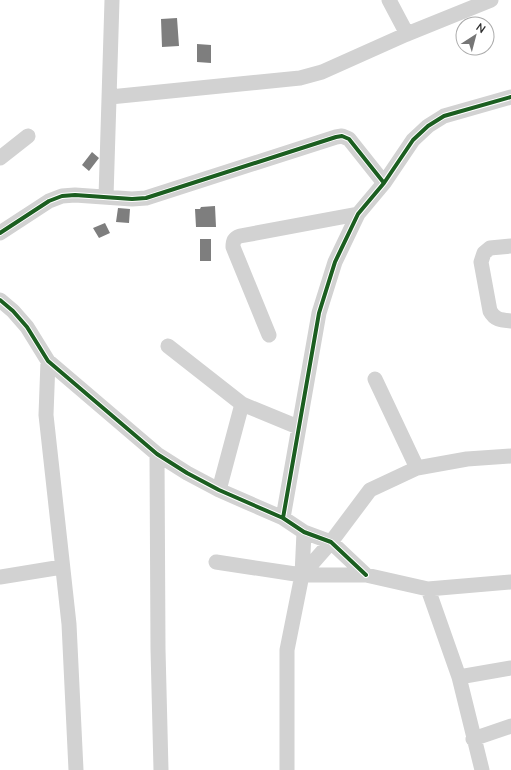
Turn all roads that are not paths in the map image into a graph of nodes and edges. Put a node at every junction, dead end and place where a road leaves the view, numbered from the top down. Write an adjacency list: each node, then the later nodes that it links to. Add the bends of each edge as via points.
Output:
1 (112, 0): 5 (street)
2 (390, 0): 4 (street)
3 (491, 0): 4 (street)
4 (407, 34): 5 (street, via 322,72 300,78)
5 (110, 97): 10 (street)
6 (511, 97): 9 (street, via 444,116 428,126 413,140)
7 (28, 136): 8 (street)
8 (0, 158)
9 (384, 183): 10 (street, via 348,139 342,136 153,196 132,199); 11 (street)
10 (106, 196): 12 (street, via 62,196 49,201)
11 (358, 214): 16 (street, via 240,236 233,242); 21 (street, via 335,262 318,313)
12 (0, 233)
13 (511, 246): 15 (street, via 490,248 480,262 493,317)
14 (0, 300): 18 (street, via 13,311)
15 (511, 321)
16 (269, 335)
17 (168, 346): 20 (street)
18 (48, 361): 22 (street); 30 (street, via 46,415)
19 (375, 379): 24 (street)
20 (242, 404): 21 (street); 25 (street)
21 (298, 427): 26 (street)
22 (157, 454): 25 (street); 41 (street)
23 (511, 456): 24 (street, via 467,459)
24 (417, 468): 28 (street, via 370,490)
25 (220, 490): 26 (street)
26 (283, 518): 27 (street)
27 (304, 532): 28 (street); 31 (street)
28 (331, 542): 31 (street); 32 (street)
29 (216, 562): 31 (street)
30 (62, 567): 33 (street); 40 (street, via 69,624)
31 (302, 575): 32 (street); 42 (street, via 287,650)
32 (366, 575): 35 (street)
33 (0, 577)
34 (511, 582): 35 (street)
35 (428, 589): 37 (street)
36 (511, 668): 37 (street)
37 (459, 677): 39 (street)
38 (511, 726): 39 (street)
39 (473, 739): 43 (street)
40 (76, 770)
41 (161, 770)
42 (287, 770)
43 (482, 770)

